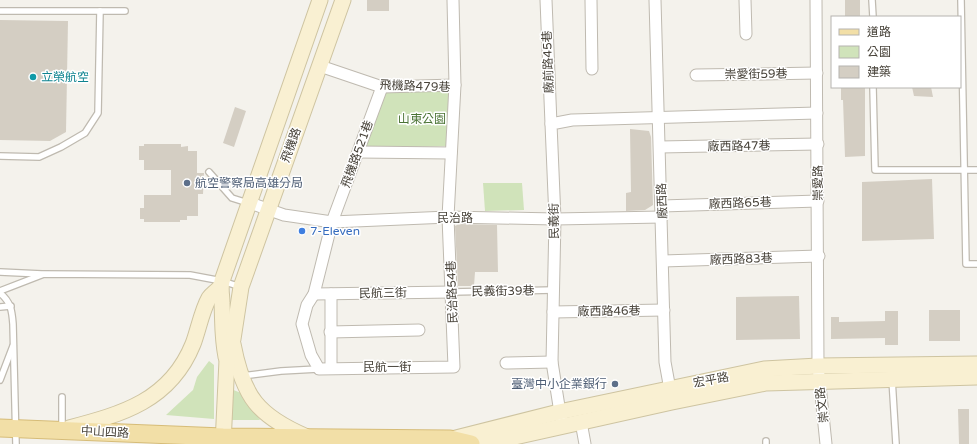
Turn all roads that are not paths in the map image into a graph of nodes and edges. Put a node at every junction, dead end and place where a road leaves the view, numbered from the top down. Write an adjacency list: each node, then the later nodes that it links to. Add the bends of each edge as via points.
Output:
1 (318, 0): 35 (street, 飛機路)
2 (343, 0): 16 (street, 飛機路)
3 (453, 0): 20 (street)
4 (546, 0): 25 (street, 廠前路45巷)
5 (591, 0): 17 (street)
6 (655, 0): 24 (street, 廠西路)
7 (744, 0): 15 (street)
8 (816, 0): 18 (street, 崇愛路)
9 (872, 0): 14 (lane)
10 (961, 0): 31 (lane)
11 (0, 11): 12 (lane)
12 (100, 11): 13 (lane); 30 (lane, via 98,113 85,133 39,157)
13 (125, 11)
14 (873, 16)
15 (746, 34)
16 (320, 66): 21 (street, 飛機路479巷); 36 (street, 飛機路)
17 (592, 69)
18 (817, 73): 19 (street, 崇愛街59巷); 23 (street, 崇愛路)
19 (696, 75)
20 (455, 85): 21 (street, 飛機路479巷); 29 (street, 飛機路479巷)
21 (382, 87): 28 (street, 飛機路521巷)
22 (874, 88): 31 (lane, via 874,170)
23 (818, 113): 24 (street); 26 (street, 崇愛路)
24 (659, 117): 25 (street, via 572,120); 27 (street, 廠西路)
25 (551, 124): 39 (street, 民義街)
26 (818, 144): 27 (street, 廠西路47巷); 34 (street, 崇愛路)
27 (660, 147): 37 (street, 廠西路)
28 (358, 152): 29 (street); 40 (street, 飛機路521巷)
29 (451, 153): 38 (street, 飛機路479巷)
30 (0, 156)
31 (963, 170): 32 (lane); 43 (lane, via 966,264)
32 (977, 170)
33 (209, 172): 35 (lane, via 232,198)
34 (818, 201): 37 (street, 廠西路65巷); 41 (street, 崇愛路)
35 (250, 203): 36 (street, 民治路); 46 (street, 飛機路)
36 (268, 209): 40 (street, 民治路, via 284,215); 47 (street, 飛機路)
37 (662, 211): 39 (street, 民治路); 42 (street, 廠西路)
38 (448, 217): 39 (street, 民治路); 40 (street, 民治路); 50 (street, 民治路54巷)
39 (555, 219): 48 (street, 民義街)
40 (332, 222): 51 (street)
41 (819, 256): 42 (street, 廠西路83巷); 65 (street, 崇愛路)
42 (663, 261): 55 (street, 廠西路)
43 (977, 264)
44 (0, 272): 45 (lane)
45 (44, 274): 46 (lane, via 190,275); 49 (lane)
46 (221, 284): 47 (lane); 61 (street, 飛機路, via 222,336); 78 (street, 飛機路, via 209,298 186,358 162,388 132,409 110,418)
47 (241, 287): 59 (street, 飛機路)
48 (554, 290): 50 (lane, 民義街39巷); 56 (street, 民義街)
49 (0, 292): 53 (lane)
50 (452, 292): 52 (street, 民航三街); 66 (street, 民治路54巷)
51 (314, 294): 52 (street, 民航三街); 67 (street, via 307,305 302,324 311,355)
52 (331, 294): 58 (street)
53 (11, 306): 54 (lane); 60 (lane)
54 (0, 307)
55 (664, 310): 56 (street, 廠西路46巷); 74 (street, 廠西路, via 665,362)
56 (553, 312): 62 (street, 民義街)
57 (419, 330): 58 (street)
58 (330, 332): 68 (street)
59 (232, 339): 61 (street, 飛機路); 69 (street)
60 (14, 341): 72 (lane); 79 (lane)
61 (227, 360): 81 (street, 飛機路)
62 (552, 362): 63 (street); 76 (street, 民義街)
63 (506, 363)
64 (977, 364): 65 (street, 宏平路)
65 (818, 366): 73 (street, 崇文路); 74 (street, 宏平路, via 764,369)
66 (454, 367): 68 (street, 民航一街)
67 (319, 368): 68 (street, 民航一街); 69 (lane)
68 (331, 368)
69 (241, 376): 80 (street, via 257,406 266,415 282,426)
70 (977, 377): 71 (street, 宏平路)
71 (892, 379): 73 (street, 宏平路); 87 (lane)
72 (0, 380)
73 (819, 381): 74 (street, 宏平路, via 766,383); 86 (street, 崇文路)
74 (671, 395): 76 (street, 宏平路); 77 (street, 宏平路)
75 (62, 397): 78 (lane)
76 (561, 419): 77 (street, 宏平路); 82 (street, 宏平路); 84 (street, 宏平路)
77 (581, 422): 85 (street)
78 (62, 430): 79 (main road, 中山四路); 81 (main road, 中山四路)
79 (8, 431)
80 (310, 438): 81 (main road, 中山四路); 82 (main road, 中山四路)
81 (223, 441)
82 (447, 441): 83 (main road, 中山四路)
83 (471, 444)
84 (484, 444)
85 (585, 444)
86 (826, 444)
87 (896, 444)

